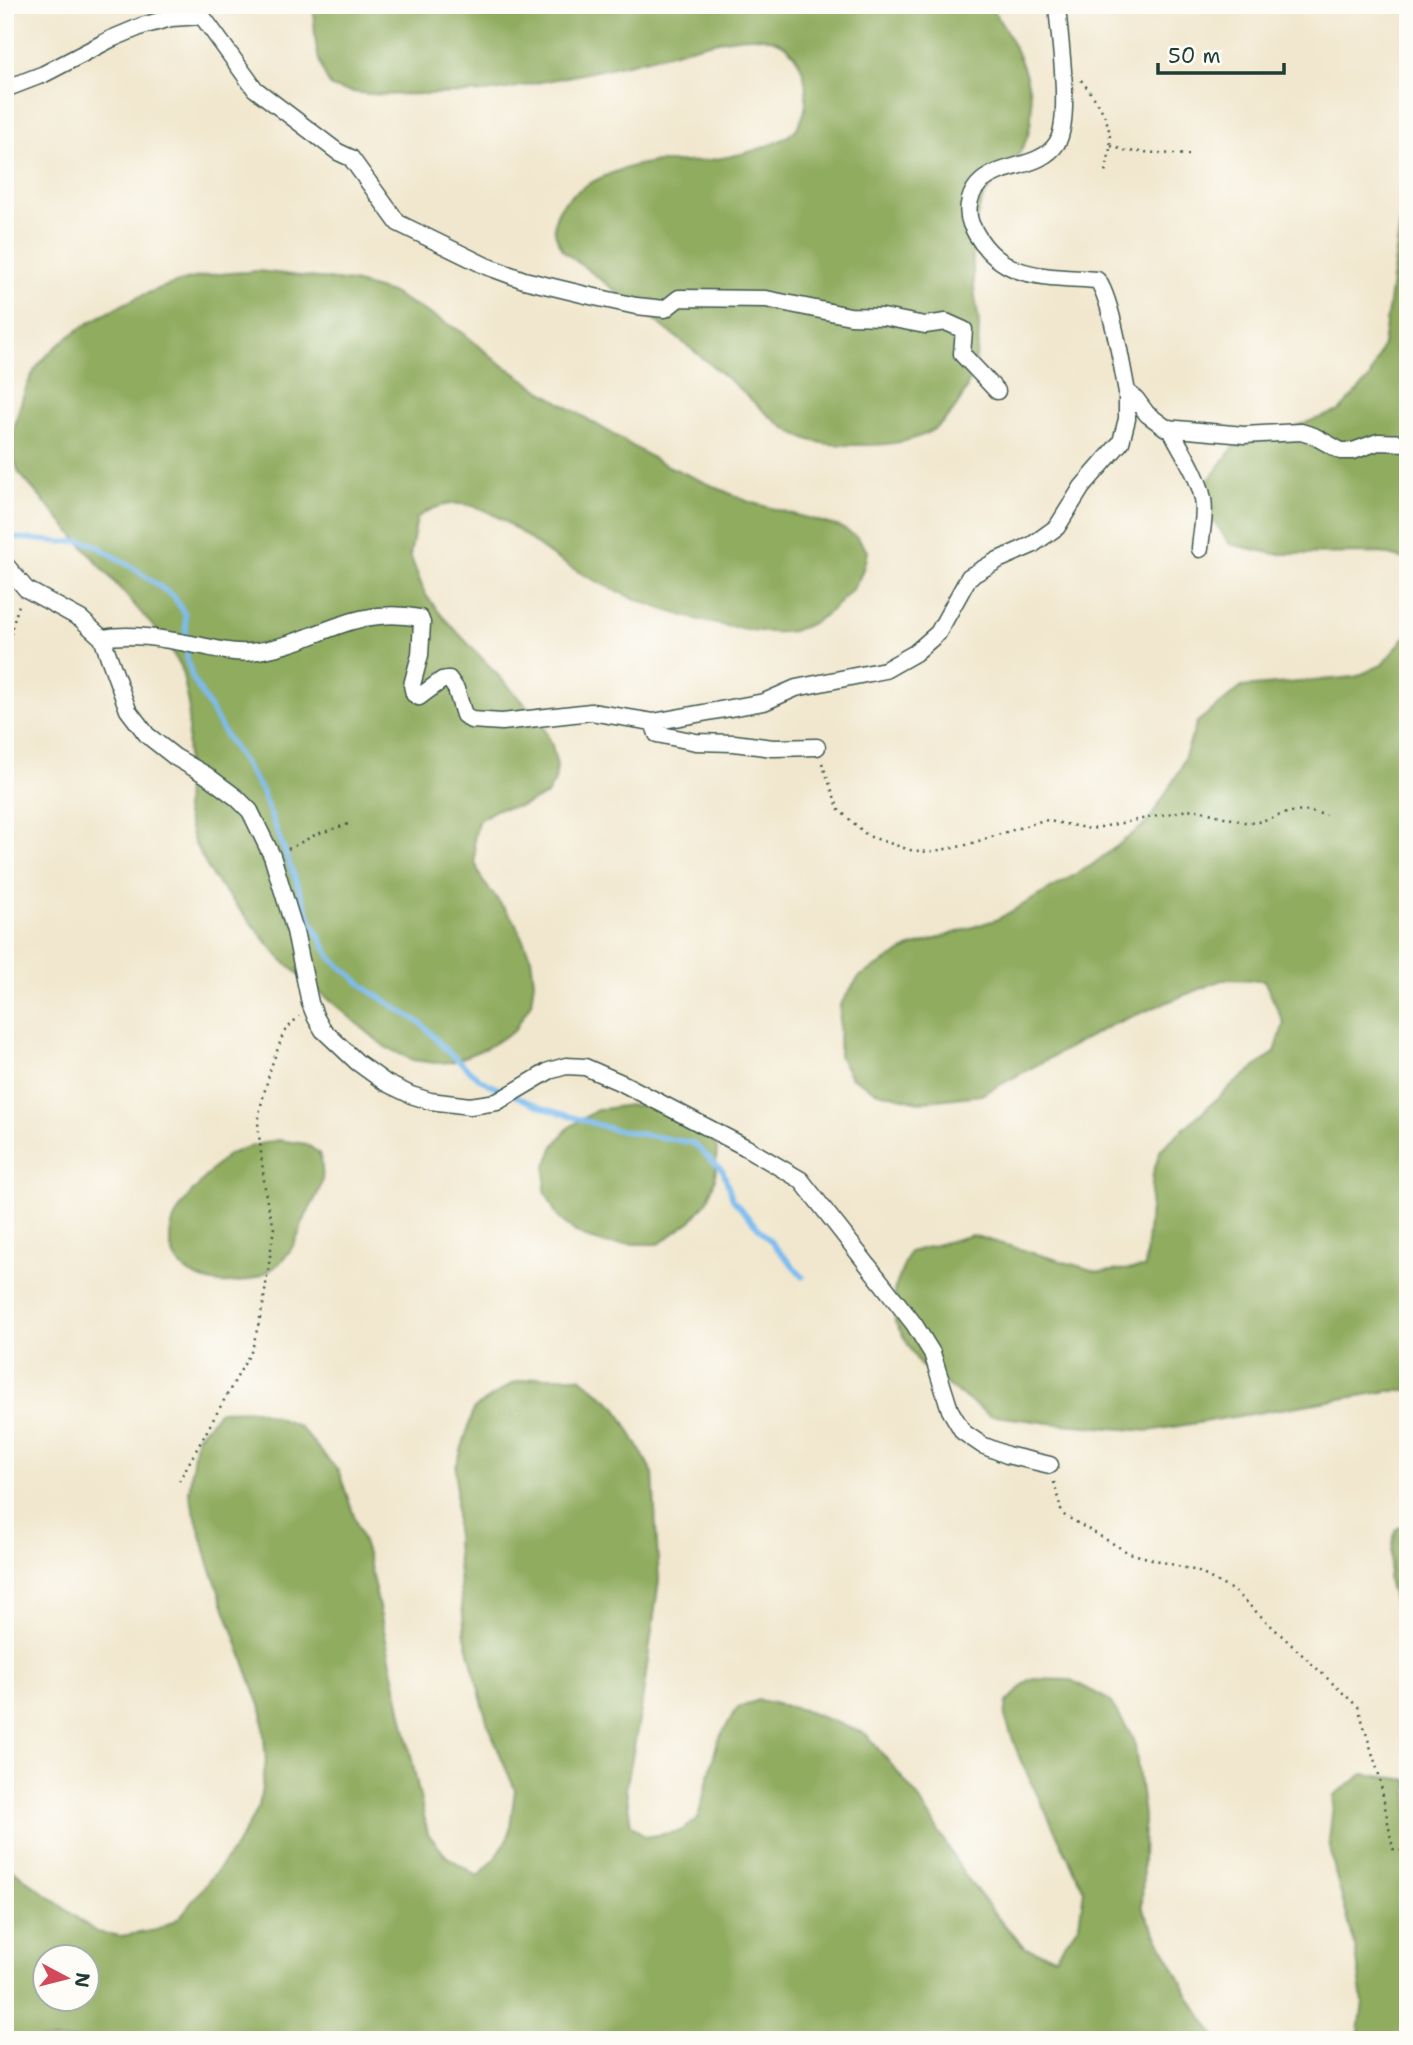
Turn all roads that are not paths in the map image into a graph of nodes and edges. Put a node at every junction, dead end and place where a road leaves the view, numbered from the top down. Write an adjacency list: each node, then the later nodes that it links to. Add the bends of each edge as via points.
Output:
1 (1057, 5): 4 (street, via 1063,116 1057,142 1037,160 985,179 975,188 968,216 979,241 1001,264 1015,271 1097,280 1108,306)
2 (5, 89): 3 (street, via 142,26 202,16 255,89 351,158 398,223 475,260 524,280 636,306 665,309 679,298 766,299 850,316 925,325 947,322 964,330 962,354)
3 (997, 391)
4 (1127, 392): 5 (street, via 1157,423); 10 (street, via 1121,442 1082,487 1057,527 969,577 938,633 915,653 885,670 796,688 764,702)
5 (1170, 428): 6 (street, via 1244,435 1301,432 1341,452 1378,442); 7 (street, via 1203,500)
6 (1408, 443)
7 (1200, 549)
8 (5, 564): 9 (street, via 26,589 81,619)
9 (102, 638): 10 (street, via 133,636 248,653 353,619 387,614 414,617 422,623 412,685 416,696 449,679 464,715 471,720 502,722 591,712); 12 (street, via 128,710 138,725 250,811 272,856 310,1003 323,1030 339,1046 386,1083 411,1096 470,1106 497,1102 549,1071 566,1066 585,1068 734,1141 801,1180 915,1324 932,1353 950,1410 963,1432 995,1450)
10 (653, 722): 11 (street, via 657,734 696,742)
11 (817, 747)
12 (1050, 1465)

